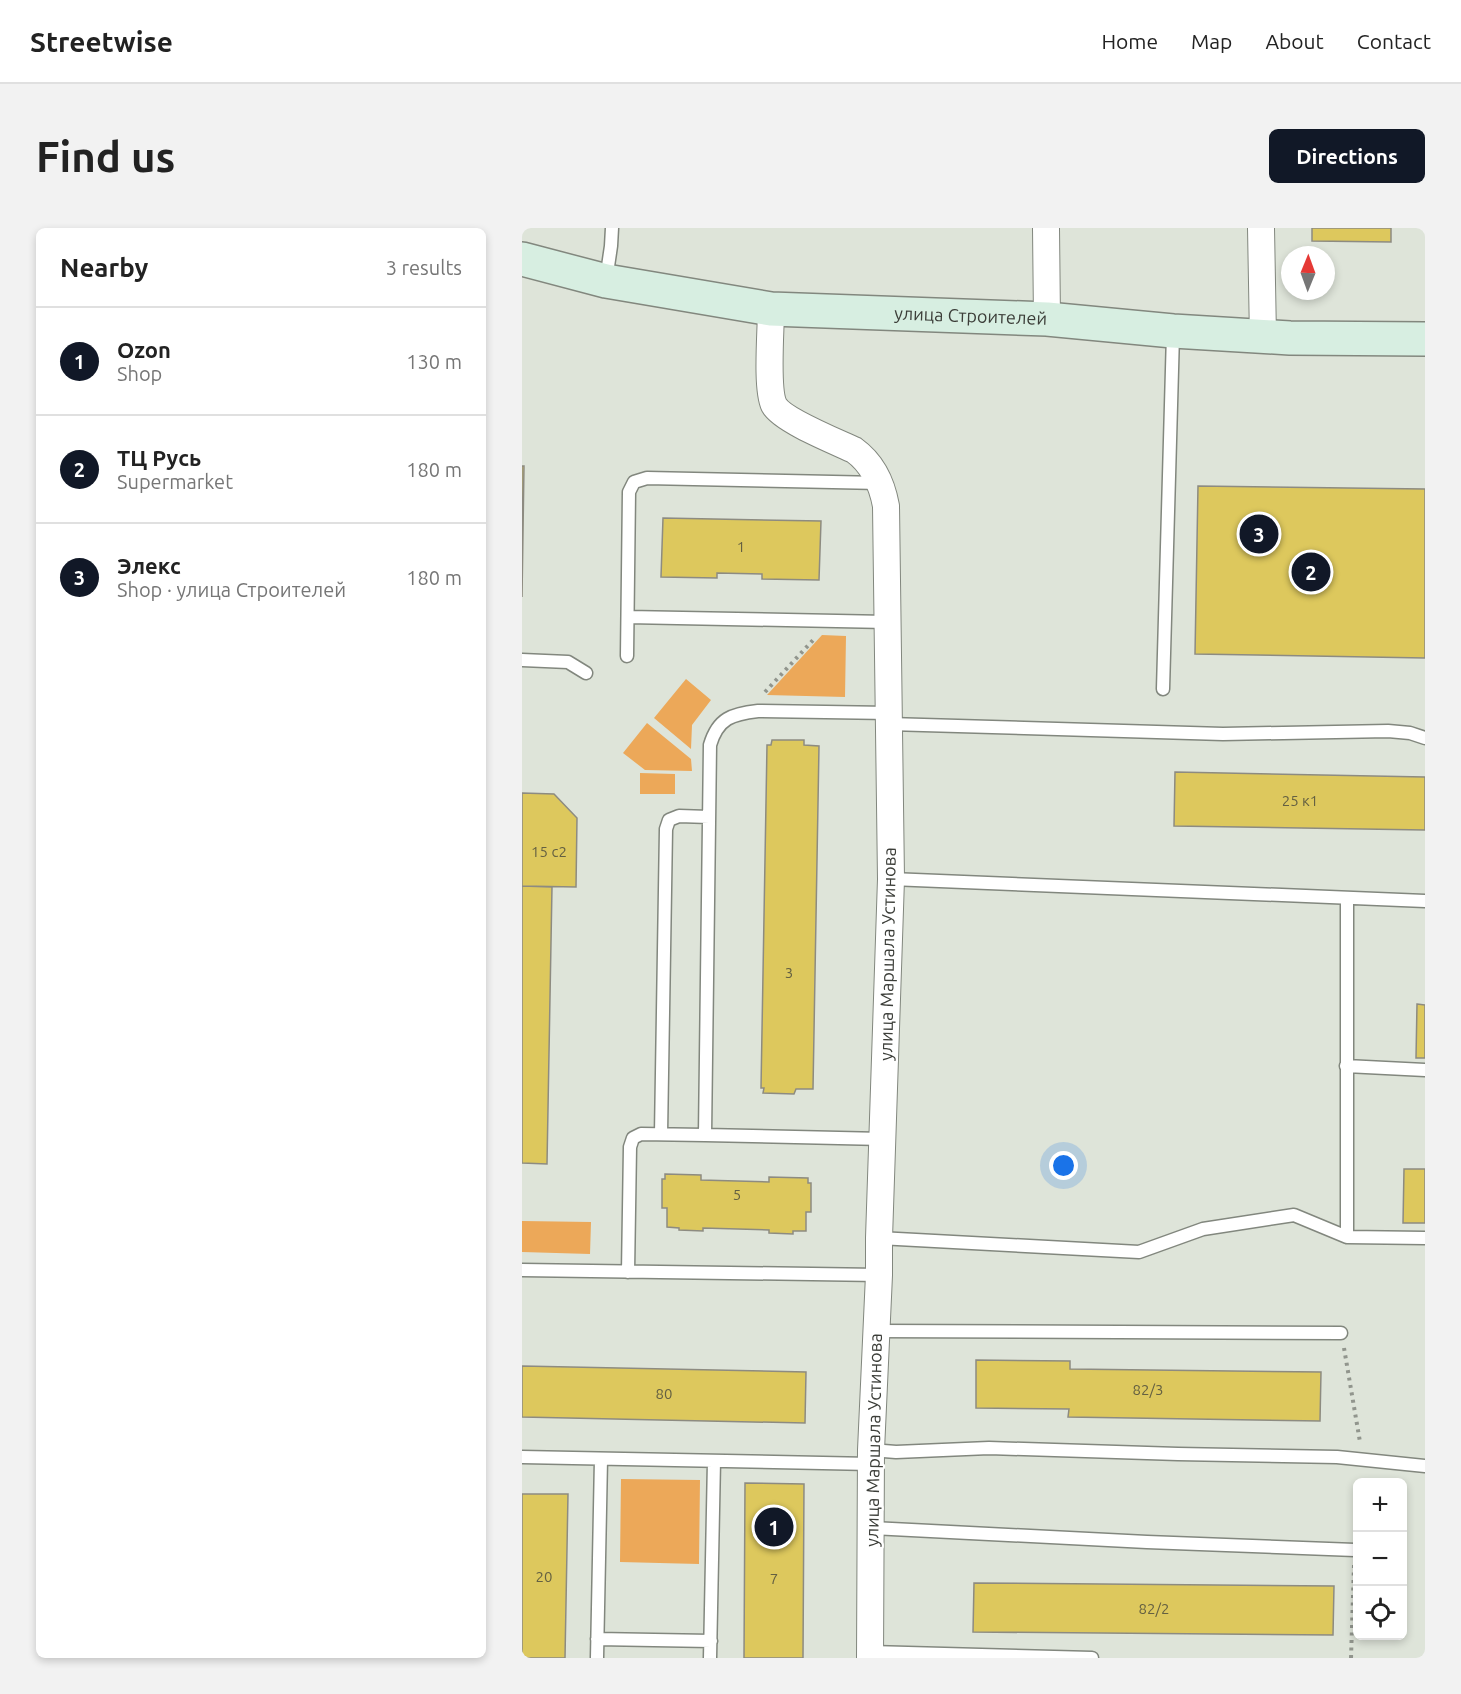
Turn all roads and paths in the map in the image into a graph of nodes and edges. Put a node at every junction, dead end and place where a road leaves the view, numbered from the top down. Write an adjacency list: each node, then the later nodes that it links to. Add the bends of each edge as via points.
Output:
1 (612, 228): 5 (lane)
2 (1046, 228): 7 (street)
3 (1261, 228): 9 (street)
4 (522, 259): 5 (main road, улица Строителей)
5 (606, 281): 6 (main road, улица Строителей)
6 (771, 309): 7 (main road, улица Строителей); 11 (street, улица Маршала Устинова, via 770,392 775,407 787,418 854,450)
7 (1047, 320): 8 (main road, улица Строителей)
8 (1173, 331): 9 (main road, улица Строителей); 18 (lane)
9 (1263, 337): 10 (main road, улица Строителей)
10 (1425, 339)
11 (880, 483): 12 (lane, via 647,478 634,482 629,492); 14 (street, улица Маршала Устинова, via 885,506)
12 (628, 617): 13 (lane); 15 (lane)
13 (831, 621): 14 (lane); 19 (path)
14 (887, 622): 20 (street, улица Маршала Устинова)
15 (627, 656)
16 (522, 660): 17 (lane, via 568,662)
17 (586, 673)
18 (1163, 689)
19 (746, 712): 20 (lane); 22 (lane, via 726,720 714,731 710,744)
20 (889, 718): 21 (lane, via 1213,734 1388,731); 23 (street, улица Маршала Устинова)
21 (1425, 738)
22 (709, 817): 28 (lane, via 679,816 669,820 666,829); 29 (lane)
23 (891, 879): 24 (lane); 30 (street, улица Маршала Устинова)
24 (1347, 898): 25 (lane); 26 (lane)
25 (1425, 901)
26 (1346, 1066): 27 (lane); 31 (lane)
27 (1425, 1070)
28 (660, 1134): 29 (lane); 35 (lane, via 641,1134 633,1138 630,1147)
29 (705, 1135): 30 (lane)
30 (883, 1138): 32 (street, улица Маршала Устинова)
31 (1347, 1237): 32 (lane, via 1294,1215 1203,1229 1139,1252); 33 (lane)
32 (879, 1238): 36 (street, улица Маршала Устинова)
33 (1425, 1238)
34 (522, 1270): 35 (lane)
35 (628, 1272): 36 (lane)
36 (879, 1275): 37 (street, улица Маршала Устинова)
37 (876, 1331): 38 (lane); 40 (street, улица Маршала Устинова)
38 (1341, 1333): 42 (path)
39 (522, 1457): 41 (lane)
40 (871, 1457): 42 (lane, via 896,1452 989,1448); 43 (lane); 45 (street, улица Маршала Устинова)
41 (601, 1459): 43 (lane); 48 (lane)
42 (1363, 1459): 44 (lane)
43 (714, 1461): 49 (lane)
44 (1425, 1466)
45 (872, 1528): 46 (lane); 50 (street, улица Маршала Устинова)
46 (1353, 1550)
47 (1354, 1586): 54 (path)
48 (597, 1639): 49 (lane); 51 (lane)
49 (711, 1641): 52 (lane)
50 (871, 1655): 53 (lane)
51 (597, 1658)
52 (710, 1658)
53 (1092, 1658)
54 (1351, 1658)

